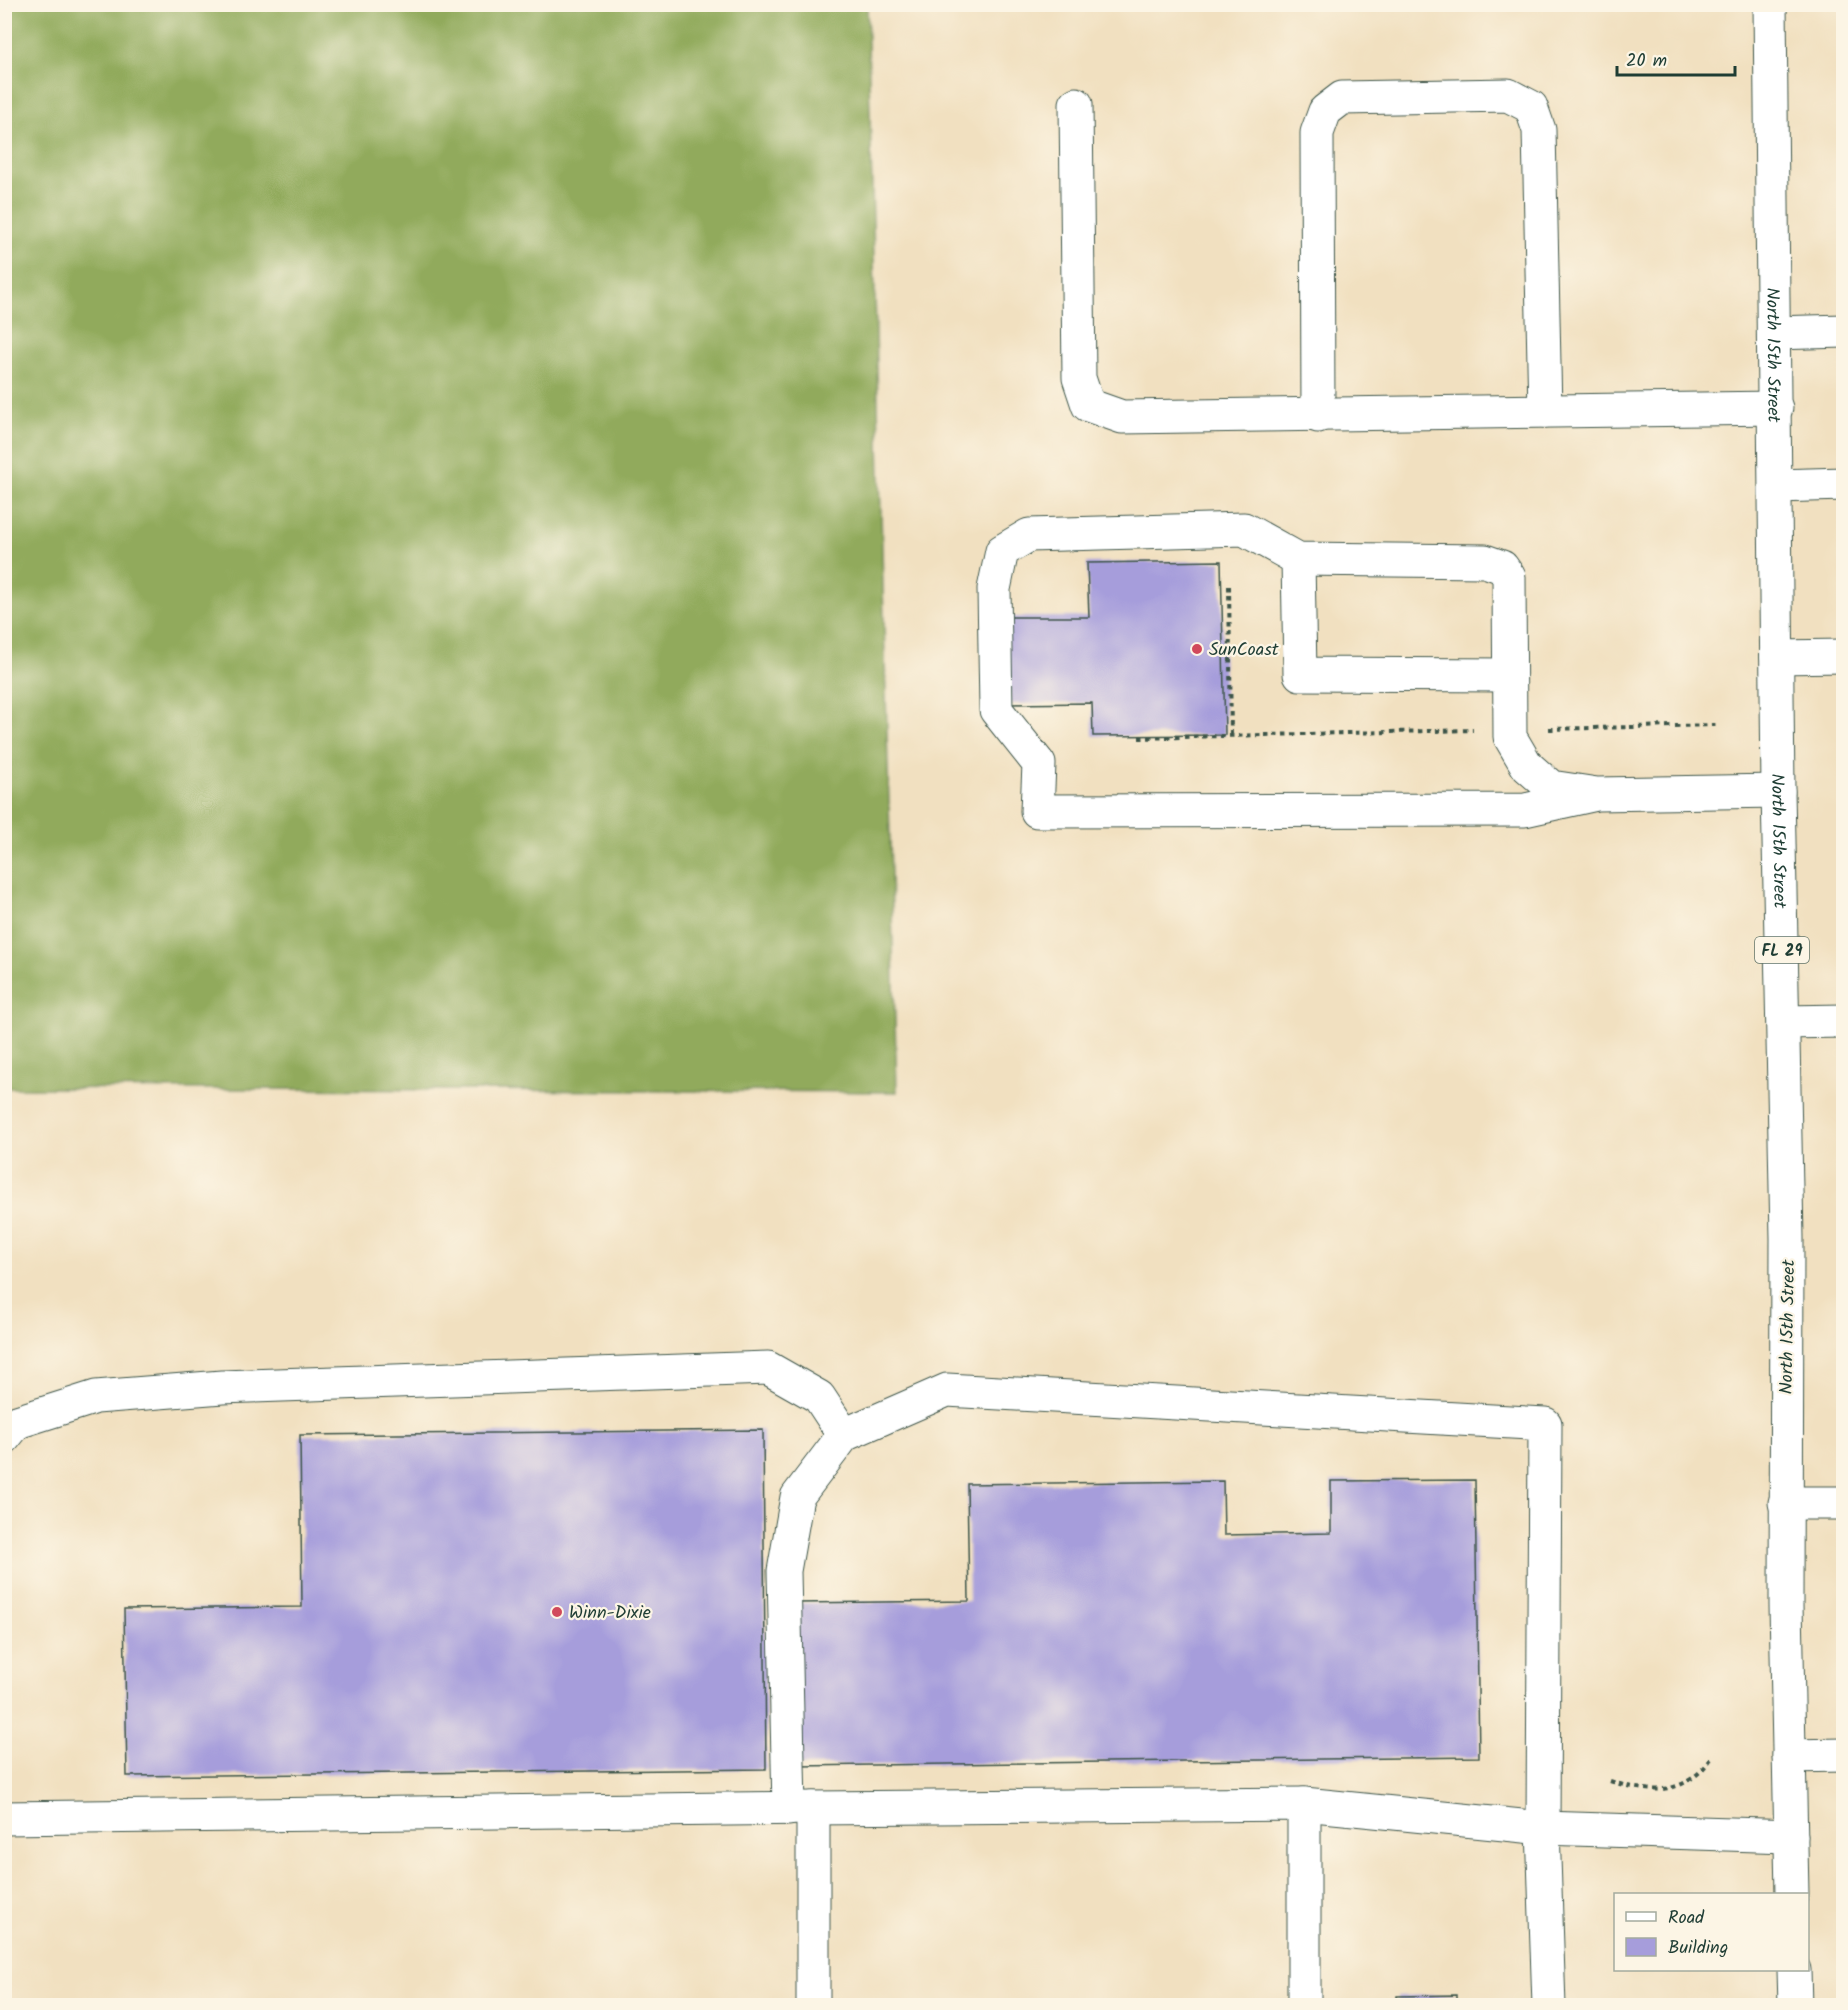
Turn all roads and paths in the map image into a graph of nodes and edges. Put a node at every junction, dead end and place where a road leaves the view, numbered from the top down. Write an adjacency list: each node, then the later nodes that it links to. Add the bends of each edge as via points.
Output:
1 (1770, 4): 4 (main road, North 15th Street / FL 29)
2 (1076, 104): 7 (main road, via 1079,378 1088,405 1122,417)
3 (1844, 331): 4 (main road)
4 (1774, 333): 5 (main road, North 15th Street / FL 29)
5 (1776, 408): 6 (main road); 9 (main road, North 15th Street / FL 29)
6 (1545, 411): 7 (main road); 7 (main road, via 1539,130 1531,107 1508,95 1342,98 1325,111 1317,133)
7 (1318, 416)
8 (1844, 484): 9 (main road)
9 (1776, 486): 13 (main road, North 15th Street / FL 29)
10 (1298, 559): 14 (main road, via 1485,561 1502,567 1509,577); 14 (main road, via 1300,674); 21 (main road, via 1244,529 1029,535 1002,551 994,589 996,710 1039,765 1037,811 1525,810)
11 (1230, 586): 18 (path)
12 (1844, 656): 13 (main road)
13 (1777, 657): 20 (main road, North 15th Street / FL 29)
14 (1509, 675): 21 (main road, via 1510,737 1527,766 1551,787)
15 (1716, 724): 16 (path)
16 (1544, 729)
17 (1474, 730): 18 (path)
18 (1231, 736): 19 (path)
19 (1139, 738)
20 (1778, 791): 21 (main road); 23 (main road, North 15th Street / FL 29)
21 (1597, 794)
22 (1844, 1020): 23 (main road)
23 (1784, 1022): 26 (main road, North 15th Street / FL 29)
24 (844, 1435): 25 (main road, via 819,1397 768,1368 222,1388 96,1397 17,1422); 33 (main road, via 797,1497 784,1571); 35 (main road, via 947,1390 1545,1424)
25 (4, 1438)
26 (1785, 1503): 27 (main road); 30 (main road, North 15th Street / FL 29)
27 (1844, 1503)
28 (1844, 1755): 30 (main road)
29 (1713, 1756): 31 (path, via 1694,1779 1681,1786 1648,1789)
30 (1789, 1756): 36 (main road, North 15th Street / FL 29)
31 (1610, 1781)
32 (1304, 1804): 33 (main road); 35 (main road); 40 (main road)
33 (801, 1809): 34 (main road); 39 (main road)
34 (4, 1818)
35 (1543, 1828): 36 (main road); 41 (main road)
36 (1791, 1836): 37 (main road, North 15th Street / FL 29)
37 (1792, 1893)
38 (1794, 1971): 42 (main road)
39 (813, 2006)
40 (1304, 2006)
41 (1549, 2006)
42 (1795, 2006)

